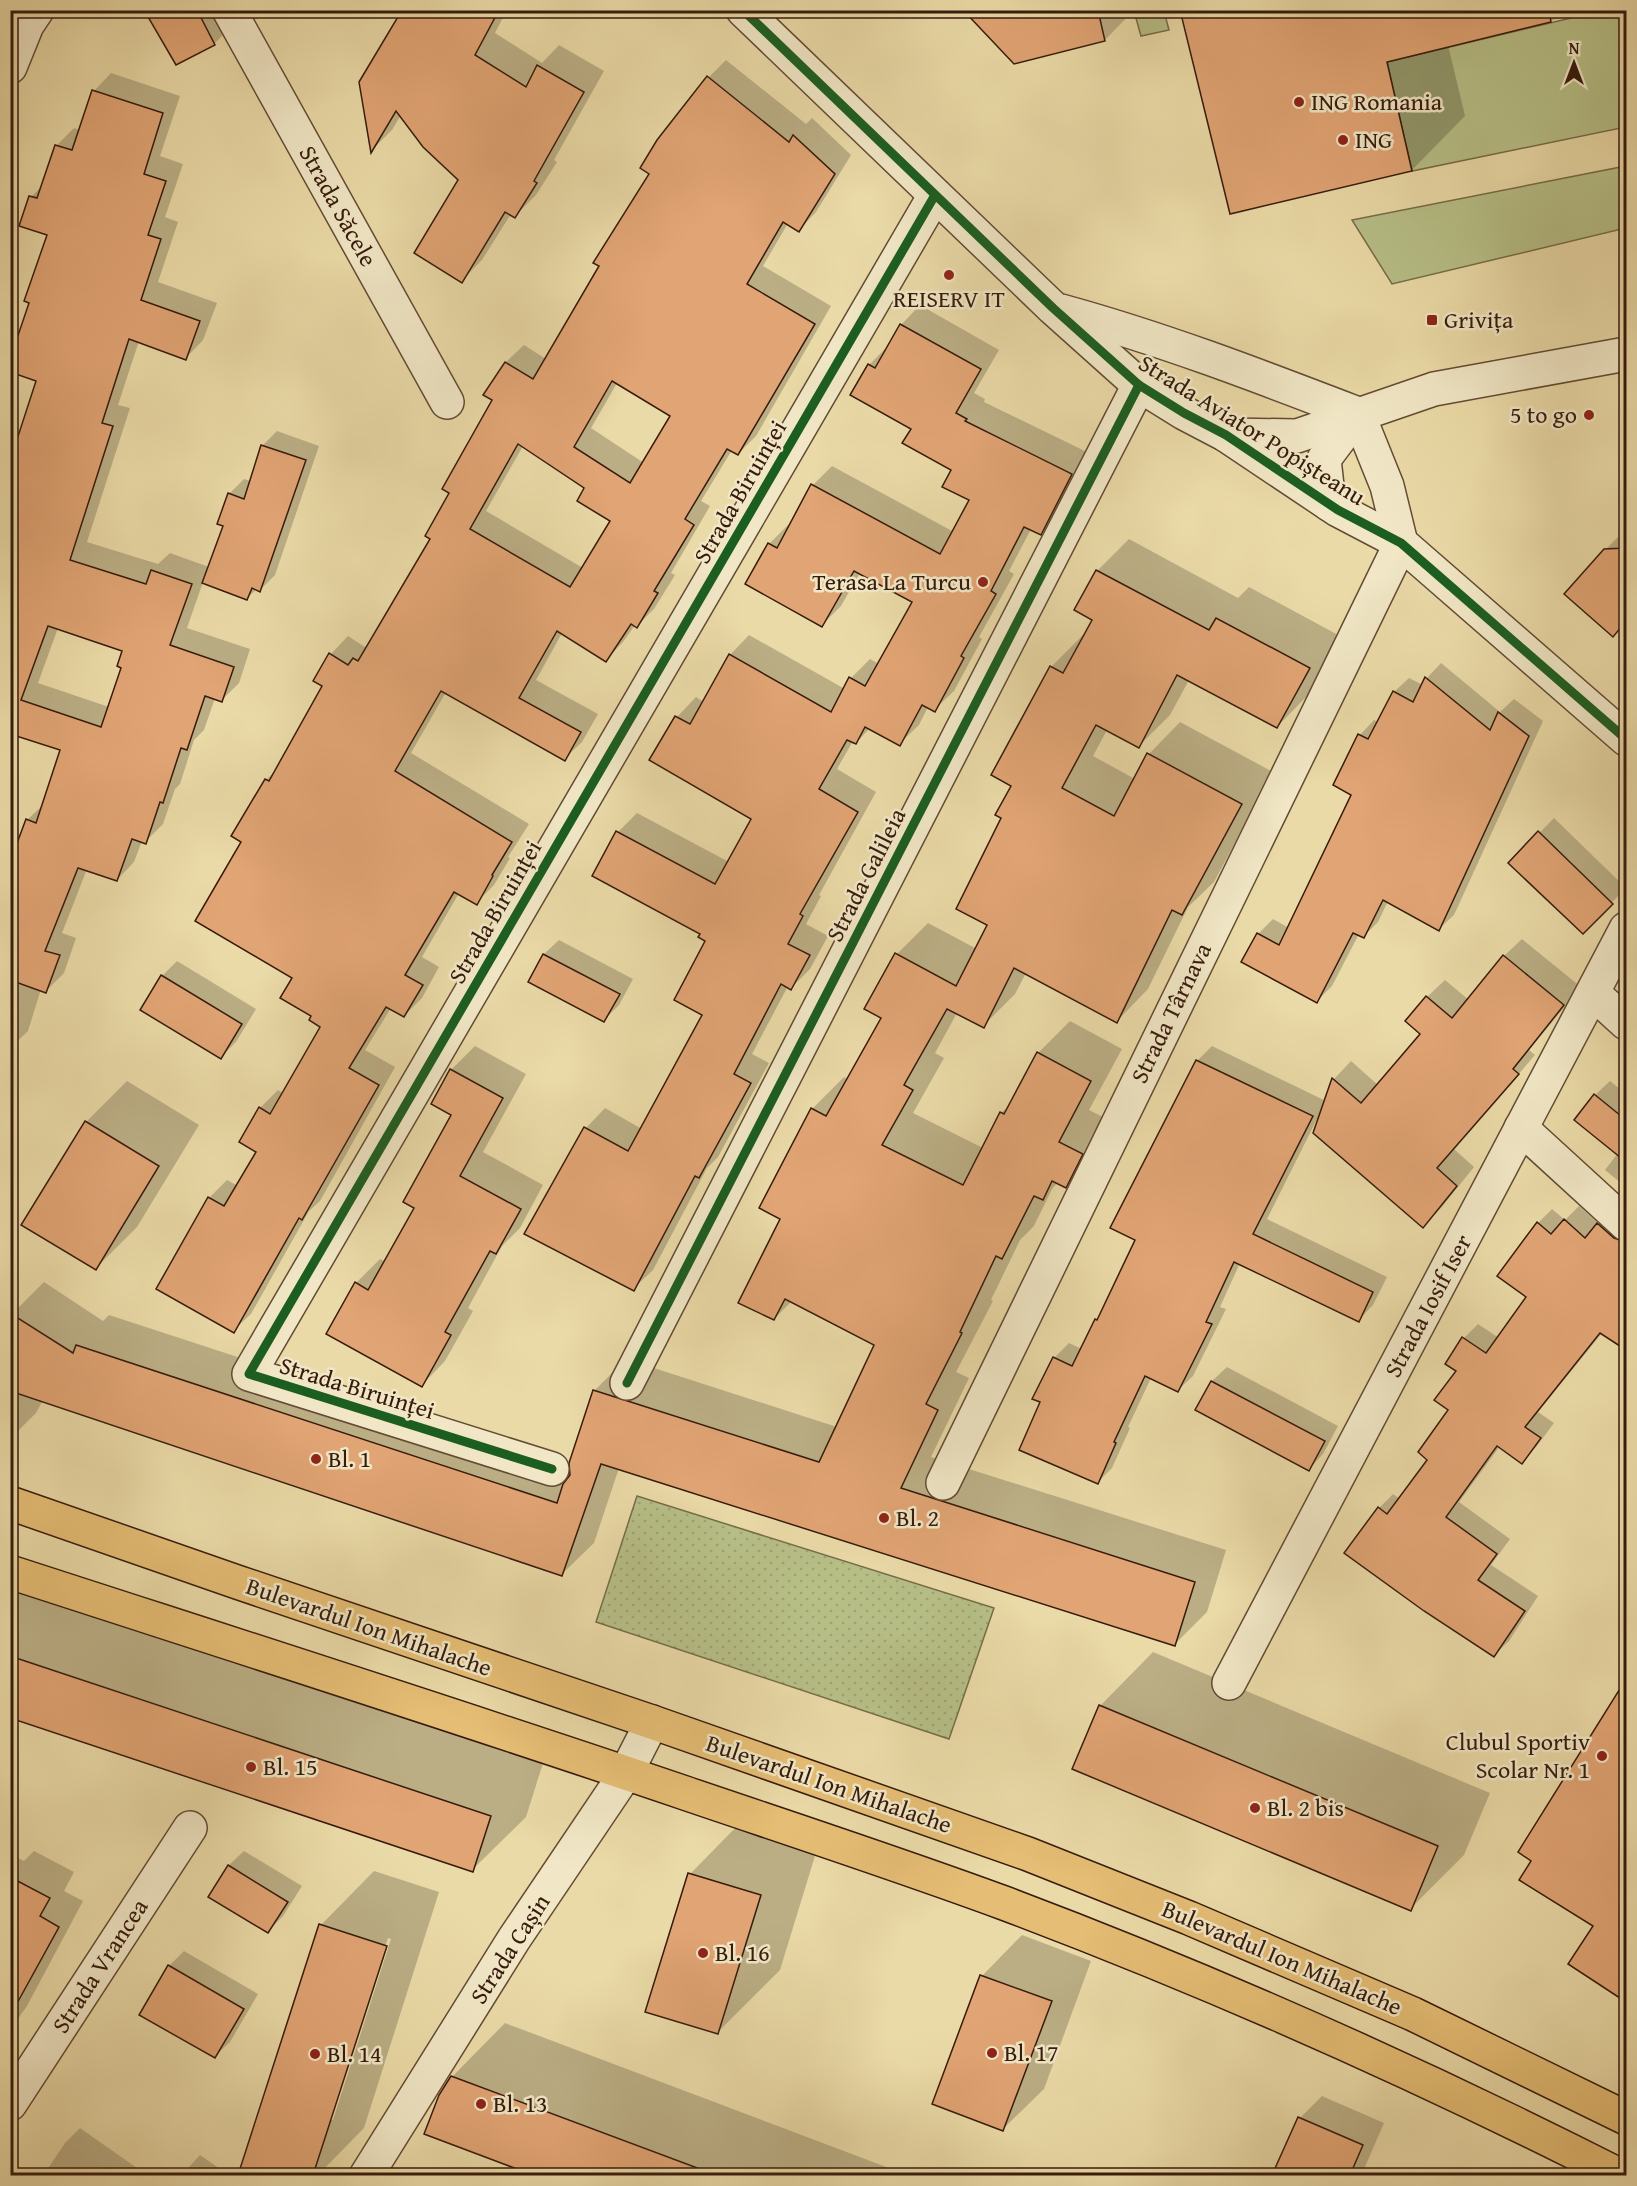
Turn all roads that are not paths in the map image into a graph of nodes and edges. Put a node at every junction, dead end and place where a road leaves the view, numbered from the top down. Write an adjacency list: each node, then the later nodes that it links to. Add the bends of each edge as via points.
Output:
1 (37, 10): 4 (street)
2 (229, 10): 9 (street, Strada Săcele)
3 (743, 10): 5 (street, Strada Aviator Popișteanu)
4 (10, 67)
5 (935, 195): 6 (street, Strada Aviator Popișteanu); 21 (street, Strada Biruinței, via 249,1374)
6 (1053, 308): 8 (street, Strada Aviator Popișteanu); 10 (street, Strada Aviator Popișteanu, via 1209,357)
7 (1626, 354): 10 (street, via 1434,389)
8 (1139, 385): 11 (street, Strada Aviator Popișteanu); 20 (street, Strada Galileia)
9 (447, 402)
10 (1358, 414): 11 (street, via 1297,436); 12 (street, via 1324,459); 13 (street, Strada Aviator Popișteanu, via 1387,486)
11 (1226, 435): 12 (street, Strada Aviator Popișteanu)
12 (1329, 504): 13 (street, Strada Aviator Popișteanu)
13 (1401, 543): 14 (street, Strada Aviator Popișteanu); 22 (street, Strada Târnava)
14 (1626, 739)
15 (1626, 929): 16 (street, Strada Iosif Iser)
16 (1593, 993): 17 (street); 18 (street, Strada Iosif Iser)
17 (1626, 1023)
18 (1521, 1128): 19 (street); 25 (street, Strada Iosif Iser)
19 (1626, 1224)
20 (627, 1383)
21 (552, 1469)
22 (943, 1483)
23 (10, 1503): 26 (main road, Bulevardul Ion Mihalache)
24 (10, 1572): 27 (main road)
25 (1229, 1683)
26 (652, 1722): 27 (street, Strada Cașin); 30 (main road, Bulevardul Ion Mihalache, via 973,1833 1104,1883 1413,2014)
27 (626, 1773): 31 (street, Strada Cașin, via 514,1939); 32 (main road, via 942,1881 1132,1954 1370,2054)
28 (190, 1828): 29 (street, Strada Vrancea)
29 (10, 2104)
30 (1626, 2118)
31 (366, 2175)
32 (1621, 2175)

